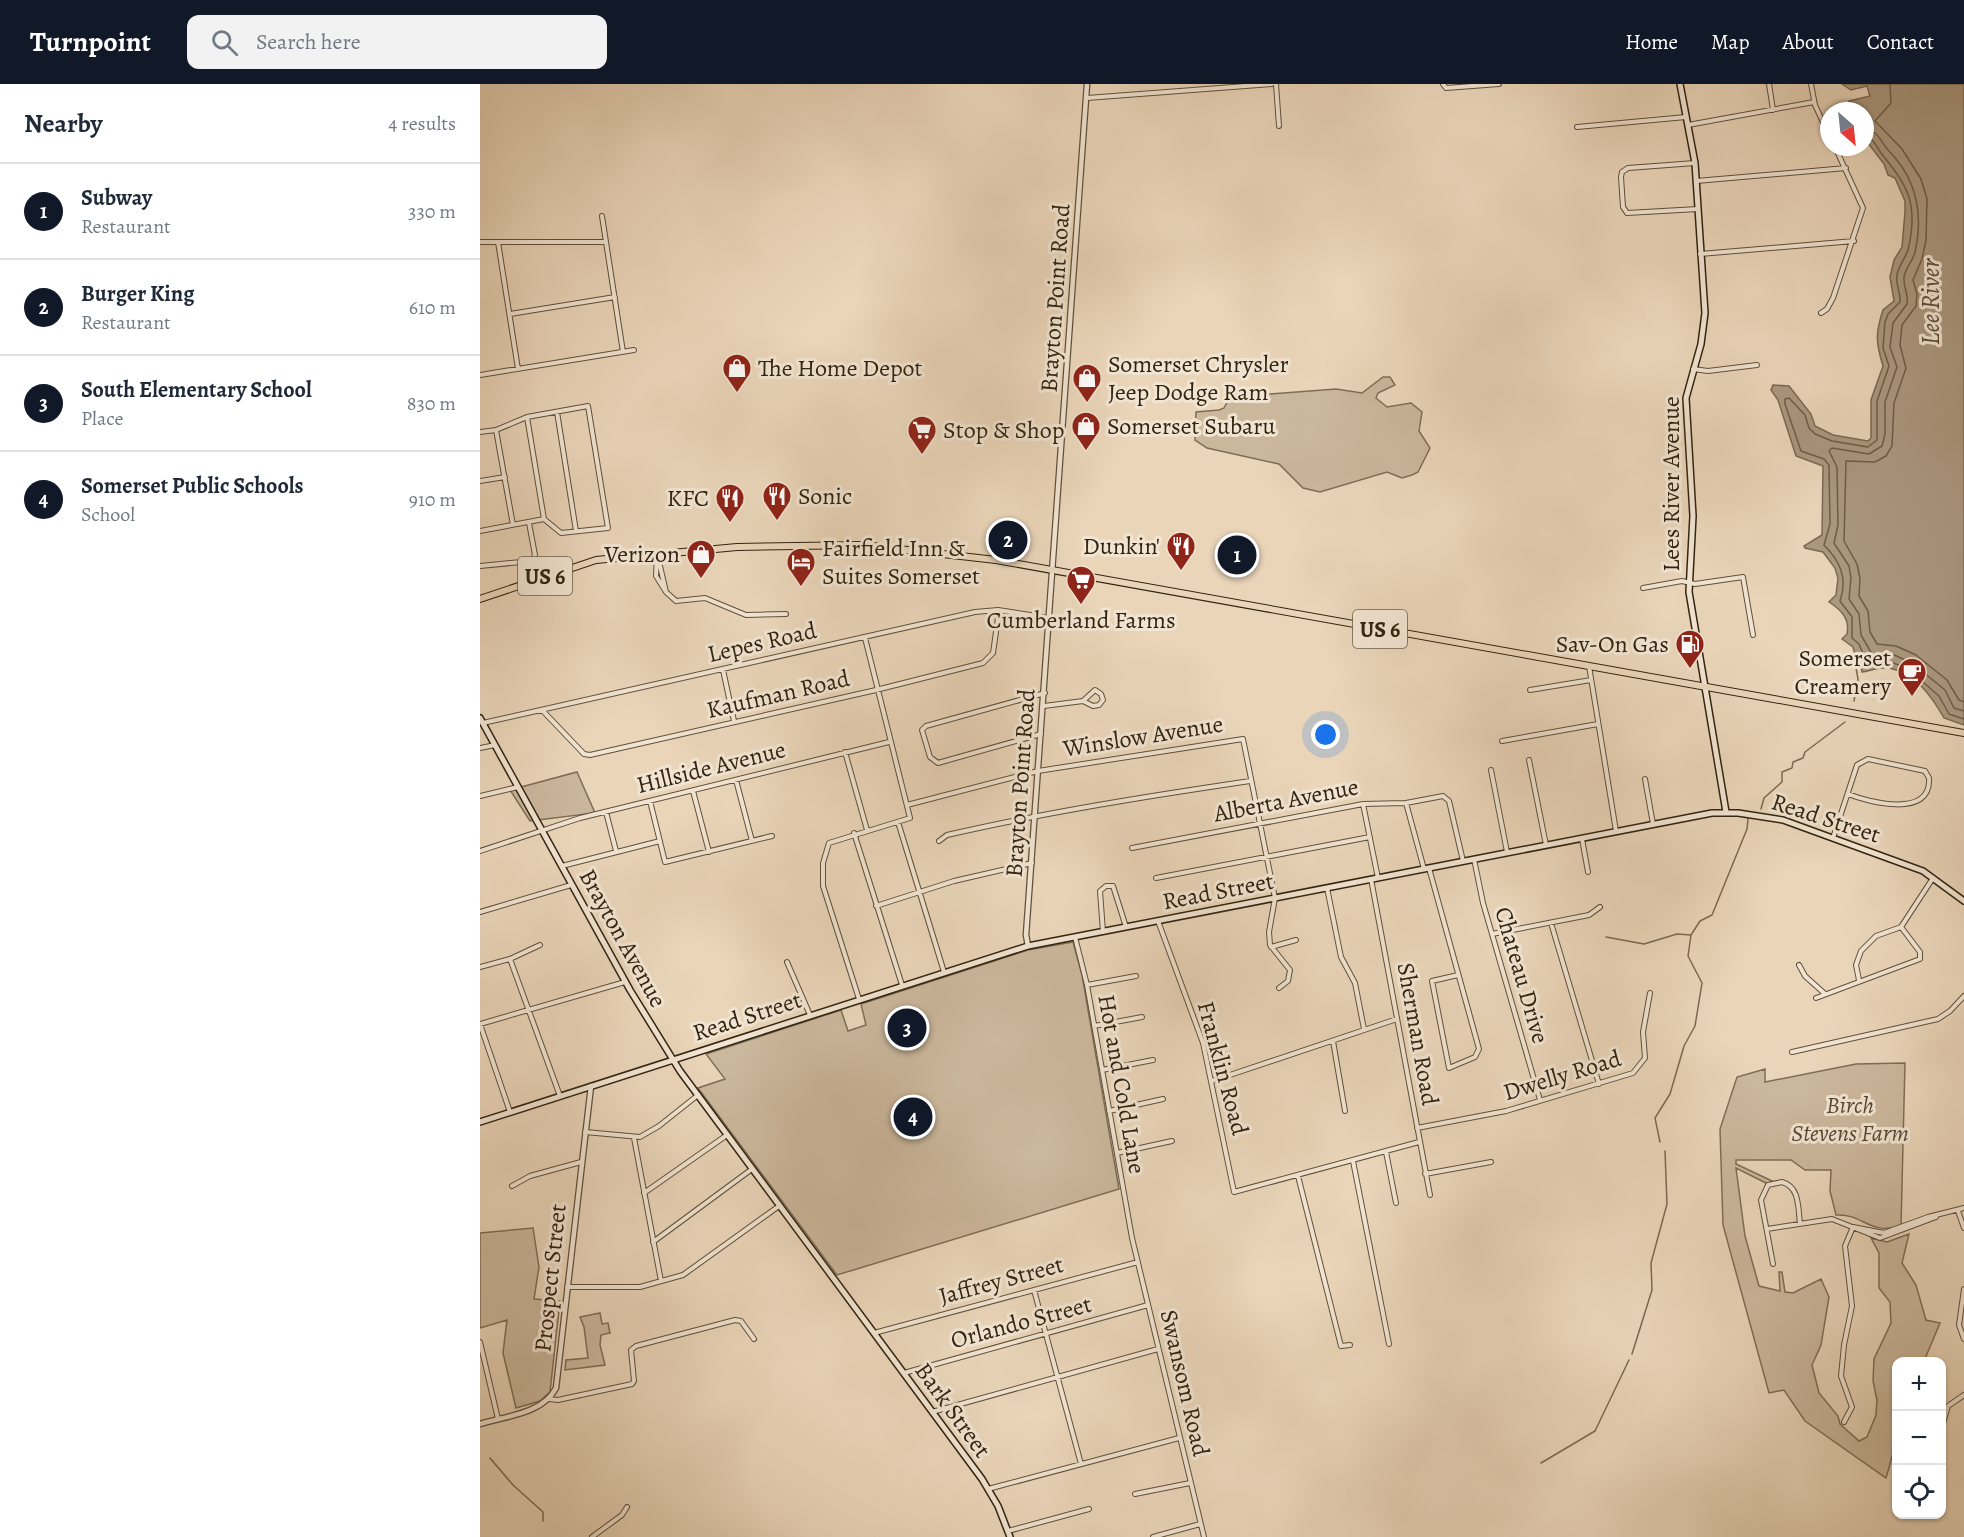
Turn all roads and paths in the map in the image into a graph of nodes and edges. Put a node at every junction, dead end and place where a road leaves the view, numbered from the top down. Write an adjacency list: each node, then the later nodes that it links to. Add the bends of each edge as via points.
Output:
1 (1087, 84): 8 (street, Brayton Point Road)
2 (1274, 84): 8 (street); 14 (street)
3 (1499, 84): 7 (street)
4 (1769, 84): 10 (street)
5 (1811, 84): 9 (street)
6 (1680, 85): 12 (main road, Lees River Avenue)
7 (1444, 86)
8 (1087, 98): 49 (street, Brayton Point Road)
9 (1814, 102): 10 (street); 11 (street)
10 (1773, 110): 13 (street)
11 (1820, 115)
12 (1686, 117): 13 (main road, Lees River Avenue); 15 (street)
13 (1687, 125): 17 (main road, Lees River Avenue)
14 (1280, 126)
15 (1577, 127)
16 (1840, 156): 18 (street)
17 (1695, 163): 19 (main road, Lees River Avenue); 20 (street, via 1628,168 1620,177 1627,213)
18 (1846, 168): 19 (street); 22 (street, via 1863,208)
19 (1696, 181): 20 (main road, Lees River Avenue)
20 (1698, 208): 26 (main road, Lees River Avenue)
21 (602, 216): 25 (street)
22 (1854, 241): 26 (street); 28 (street, via 1833,298)
23 (480, 242): 24 (street)
24 (498, 242): 25 (street); 29 (street)
25 (605, 242): 27 (street)
26 (1700, 254): 34 (main road, Lees River Avenue, via 1705,312)
27 (615, 297): 29 (street); 31 (street)
28 (1821, 313)
29 (510, 314): 33 (street)
30 (634, 350): 31 (street)
31 (623, 352): 33 (street)
32 (1757, 365): 34 (street)
33 (518, 369): 35 (street)
34 (1693, 369): 50 (main road, Lees River Avenue, via 1686,407 1693,516)
35 (480, 375)
36 (557, 412): 37 (street); 46 (street); 46 (street, via 588,406 608,528)
37 (527, 417): 38 (street); 42 (street)
38 (496, 430): 39 (street); 40 (street)
39 (480, 432)
40 (505, 477): 41 (street); 44 (street)
41 (480, 481)
42 (544, 519): 43 (street); 46 (street, via 561,533)
43 (529, 523): 44 (street); 48 (street, via 534,559)
44 (513, 525): 45 (street)
45 (480, 531)
46 (576, 531)
47 (657, 553): 49 (main road, US 6, via 768,545 863,545); 52 (main road, US 6, via 581,564); 54 (street, via 666,592 676,600 705,598 746,615)
48 (480, 566)
49 (1053, 570): 55 (street, Brayton Point Road); 58 (main road, US 6)
50 (1689, 584): 51 (street, via 1683,581); 56 (street, via 1743,577); 61 (main road, Lees River Avenue)
51 (1643, 588)
52 (480, 599)
53 (999, 611): 55 (street, Lepes Road); 57 (street, Lepes Road, via 975,612); 62 (street, Kaufman Road, via 993,653 987,660)
54 (786, 614)
55 (1050, 618): 64 (street, Brayton Point Road)
56 (1753, 635)
57 (865, 638): 59 (street, Lepes Road); 62 (street)
58 (1589, 666): 60 (street); 61 (main road, US 6)
59 (723, 670): 67 (street, Lepes Road); 69 (street)
60 (1591, 680): 63 (street); 70 (street)
61 (1706, 687): 71 (main road, US 6); 93 (main road, Lees River Avenue)
62 (876, 690): 69 (street, Kaufman Road); 74 (street)
63 (1530, 690)
64 (1045, 693): 66 (street, Brayton Point Road); 72 (street, via 922,730 934,762)
65 (1083, 701): 65 (street, via 1097,706 1103,697 1095,690); 66 (street)
66 (1044, 706): 72 (street, Brayton Point Road)
67 (542, 710): 68 (street, Lepes Road); 69 (street, Kaufman Road, via 587,755)
68 (482, 720): 75 (main road, Brayton Avenue)
69 (735, 721)
70 (1598, 724): 73 (street); 100 (street)
71 (1964, 733)
72 (1042, 734): 80 (street, Brayton Point Road)
73 (1502, 741)
74 (889, 742): 77 (street, Hillside Avenue); 91 (street)
75 (495, 744): 76 (street); 84 (main road, Brayton Avenue)
76 (480, 748)
77 (845, 752): 82 (street, Hillside Avenue); 99 (street)
78 (1529, 760): 109 (street)
79 (1491, 770): 114 (street)
80 (1038, 771): 83 (street, Winslow Avenue, via 1240,738 1244,741); 91 (street, Winslow Avenue); 94 (street, Brayton Point Road)
81 (1645, 779): 97 (street)
82 (736, 780): 85 (street, Hillside Avenue); 107 (street)
83 (1250, 781): 94 (street); 96 (street)
84 (518, 787): 87 (street); 98 (main road, Brayton Avenue)
85 (693, 791): 88 (street, Hillside Avenue); 113 (street)
86 (1848, 794): 86 (street, via 1875,803 1910,804 1930,784 1923,770 1868,759 1857,765); 105 (street)
87 (480, 796)
88 (650, 801): 92 (street, Hillside Avenue); 106 (street)
89 (1406, 803): 90 (street, Alberta Avenue); 117 (street, Alberta Avenue, via 1446,798); 120 (street)
90 (1363, 804): 96 (street, Alberta Avenue); 103 (street)
91 (907, 805): 95 (street, via 910,818)
92 (606, 812): 98 (street, Hillside Avenue); 112 (street)
93 (1726, 812): 97 (main road, Read Street); 105 (main road, Read Street, via 1769,816)
94 (1035, 815): 108 (street, via 947,835); 118 (street, Brayton Point Road)
95 (898, 822): 99 (street); 128 (street)
96 (1259, 824): 110 (street, Alberta Avenue); 115 (street)
97 (1653, 824): 100 (main road, Read Street)
98 (542, 830): 111 (street, Hillside Avenue); 119 (main road, Brayton Avenue)
99 (867, 830): 101 (street)
100 (1616, 831): 104 (main road, Read Street)
101 (854, 833): 131 (street); 161 (street, via 831,841 823,864 823,886)
102 (771, 836): 107 (street)
103 (1370, 837): 115 (street); 124 (street)
104 (1581, 838): 109 (main road, Read Street); 121 (street)
105 (1833, 838): 122 (main road, Read Street)
106 (660, 841): 112 (street); 113 (street, via 665,862)
107 (752, 841): 113 (street)
108 (939, 841)
109 (1546, 845): 114 (main road, Read Street)
110 (1132, 848)
111 (480, 851)
112 (616, 852): 119 (street)
113 (709, 852)
114 (1507, 852): 116 (main road, Read Street)
115 (1268, 856): 123 (street); 129 (street)
116 (1473, 859): 117 (main road, Read Street); 139 (street, Chateau Drive)
117 (1463, 861): 120 (main road, Read Street)
118 (1032, 863): 128 (street); 143 (street, Brayton Point Road)
119 (562, 866): 126 (main road, Brayton Avenue)
120 (1427, 868): 124 (main road, Read Street); 150 (street)
121 (1588, 872)
122 (1934, 877): 130 (main road, Read Street); 137 (street)
123 (1156, 878)
124 (1378, 878): 125 (main road, Read Street)
125 (1371, 879): 127 (main road, Read Street); 165 (street, Sherman Road)
126 (572, 884): 133 (street); 153 (main road, Brayton Avenue)
127 (1327, 888): 129 (main road, Read Street); 168 (street, via 1341,957 1355,983)
128 (919, 892): 131 (street); 149 (street)
129 (1275, 898): 134 (main road, Read Street); 144 (street, via 1269,932)
130 (1964, 902)
131 (876, 906): 154 (street)
132 (1600, 907): 135 (street, via 1589,915)
133 (480, 912)
134 (1158, 921): 136 (main road, Read Street); 174 (street, Franklin Road, via 1202,1038)
135 (1551, 923): 139 (street); 175 (street)
136 (1126, 927): 138 (main road, Read Street); 138 (street, via 1116,892 1113,886 1106,886 1100,891)
137 (1901, 927): 152 (street, via 1876,936 1861,951 1856,965); 152 (street, via 1920,952 1920,959)
138 (1103, 932): 140 (main road, Read Street)
139 (1492, 934): 180 (street, Chateau Drive)
140 (1075, 937): 143 (main road, Read Street); 155 (street, Hot and Cold Lane)
141 (1296, 940): 144 (street)
142 (540, 945): 145 (street)
143 (1028, 946): 149 (main road, Read Street)
144 (1271, 947): 156 (street, via 1290,970 1288,981)
145 (510, 959): 148 (street); 162 (street)
146 (787, 962): 163 (street)
147 (1799, 965): 158 (street)
148 (480, 968)
149 (944, 972): 154 (main road, Read Street)
150 (1458, 975): 150 (street, via 1432,981 1449,1068 1478,1053)
151 (1136, 976): 155 (street)
152 (1859, 980): 158 (street)
153 (625, 982): 162 (street); 171 (main road, Brayton Avenue)
154 (902, 985): 161 (main road, Read Street)
155 (1087, 985): 167 (street, Hot and Cold Lane)
156 (1279, 988)
157 (1650, 993): 175 (street, Dwelly Road, via 1643,1032 1646,1053 1641,1066 1627,1076)
158 (1824, 993): 160 (street)
159 (1964, 996): 170 (street, via 1938,1018)
160 (1816, 998)
161 (859, 999): 163 (main road, Read Street)
162 (530, 1010): 166 (street); 178 (street)
163 (810, 1015): 171 (main road, Read Street)
164 (1142, 1017): 167 (street)
165 (1396, 1019): 168 (street); 185 (street, Sherman Road)
166 (480, 1023): 183 (street)
167 (1094, 1026): 173 (street, Hot and Cold Lane)
168 (1364, 1029): 169 (street)
169 (1333, 1041): 174 (street); 182 (street)
170 (1792, 1052)
171 (672, 1059): 176 (main road, Read Street); 177 (main road, Brayton Avenue)
172 (1153, 1060): 173 (street)
173 (1102, 1070): 181 (street, Hot and Cold Lane)
174 (1212, 1081): 198 (street, Franklin Road, via 1234,1192)
175 (1599, 1084): 180 (street, Dwelly Road)
176 (591, 1086): 178 (main road, Read Street); 186 (street, Prospect Street)
177 (698, 1095): 187 (main road, Brayton Avenue); 188 (street, via 654,1130)
178 (560, 1096): 183 (main road, Read Street)
179 (1163, 1099): 181 (street)
180 (1540, 1100): 185 (street, Dwelly Road, via 1497,1113)
181 (1109, 1111): 192 (street, Hot and Cold Lane)
182 (1345, 1111)
183 (510, 1112): 184 (main road, Read Street)
184 (480, 1122)
185 (1416, 1128): 190 (street, Sherman Road)
186 (585, 1132): 188 (street); 194 (street, Prospect Street)
187 (727, 1135): 196 (main road, Brayton Avenue); 200 (street)
188 (634, 1138): 200 (street)
189 (1172, 1141): 192 (street)
190 (1419, 1142): 191 (street); 197 (street, Sherman Road)
191 (1386, 1152): 193 (street); 202 (street)
192 (1117, 1153): 210 (street, Hot and Cold Lane)
193 (1353, 1161): 198 (street); 225 (street)
194 (581, 1162): 199 (street, via 530,1176); 215 (street, Prospect Street)
195 (1491, 1162): 197 (street)
196 (752, 1169): 203 (main road, Brayton Avenue); 211 (street)
197 (1425, 1174): 201 (street, Sherman Road)
198 (1298, 1176): 226 (street, via 1341,1346)
199 (512, 1186)
200 (644, 1193): 211 (street)
201 (1430, 1195)
202 (1396, 1203)
203 (779, 1206): 214 (street, via 688,1273); 219 (main road, Brayton Avenue)
204 (1964, 1209): 205 (street)
205 (1958, 1211): 207 (street, via 1880,1234); 208 (street)
206 (1800, 1224): 207 (street, via 1832,1219); 209 (street); 209 (street, via 1795,1191 1787,1183 1776,1182 1767,1185 1762,1194)
207 (1852, 1227): 235 (street, via 1845,1246 1852,1306 1841,1376 1852,1407)
208 (1964, 1228)
209 (1767, 1229): 213 (street)
210 (1132, 1238): 212 (street, Swansom Road)
211 (653, 1242): 214 (street)
212 (1138, 1262): 217 (street, Jaffrey Street); 218 (street, Swansom Road)
213 (1773, 1264)
214 (661, 1281): 215 (street, via 640,1287)
215 (567, 1287): 231 (street, Prospect Street, via 556,1387)
216 (1964, 1289): 223 (street, via 1959,1318)
217 (1034, 1290): 220 (street, Jaffrey Street); 221 (street)
218 (1148, 1305): 221 (street, Orlando Street); 227 (street, Swansom Road)
219 (857, 1310): 220 (main road, Bark Street)
220 (874, 1333): 228 (main road, Bark Street)
221 (1046, 1334): 228 (street, Orlando Street); 229 (street)
222 (754, 1339): 231 (street, via 741,1321 735,1320 636,1346 631,1350 634,1383)
223 (1964, 1340)
224 (480, 1342): 234 (street)
225 (1389, 1344)
226 (1350, 1345)
227 (1158, 1349): 229 (street); 237 (street, Swansom Road)
228 (904, 1373): 232 (main road, Bark Street)
229 (1057, 1378): 232 (street); 238 (street)
230 (1964, 1395): 233 (street)
231 (549, 1399): 234 (street, via 538,1407)
232 (932, 1412): 240 (main road, Bark Street)
233 (1946, 1413)
234 (498, 1419): 236 (street)
235 (1844, 1422)
236 (480, 1424)
237 (1179, 1438): 238 (street); 239 (street, Swansom Road)
238 (1081, 1464): 240 (street)
239 (1190, 1483): 241 (street); 244 (street, Swansom Road)
240 (988, 1489): 245 (main road, Bark Street)
241 (1135, 1494)
242 (627, 1507): 246 (street, via 621,1517)
243 (1089, 1509): 245 (street)
244 (1200, 1524): 247 (street); 248 (street, Swansom Road)
245 (1009, 1534)
246 (592, 1537)
247 (1153, 1537)
248 (1204, 1537)

